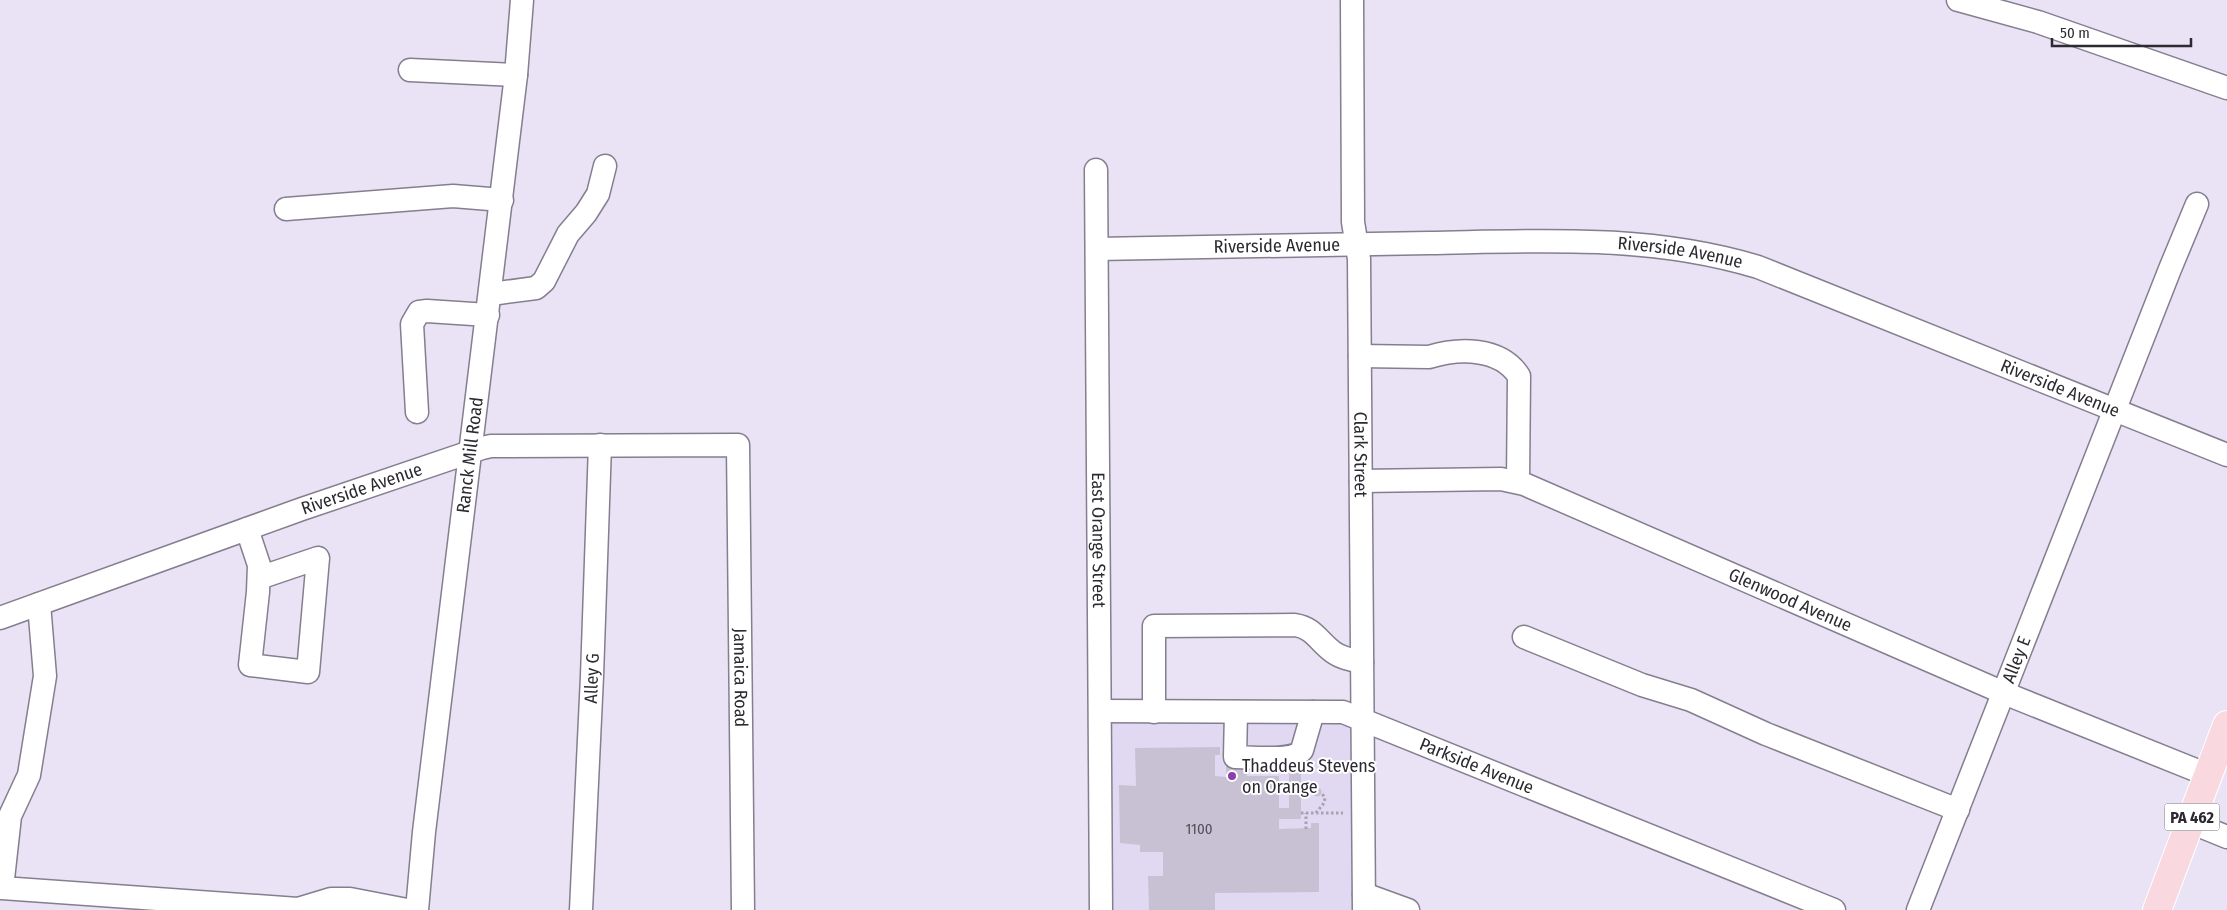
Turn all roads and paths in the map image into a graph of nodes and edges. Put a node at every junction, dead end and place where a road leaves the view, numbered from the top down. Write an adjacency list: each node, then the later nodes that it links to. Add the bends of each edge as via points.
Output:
1 (522, 0): 5 (street, Ranck Mill Road)
2 (1352, 0): 12 (street, Clark Street, via 1353,222)
3 (1958, 0): 6 (street, via 2038,22)
4 (410, 70): 5 (street)
5 (516, 75): 9 (street, Ranck Mill Road)
6 (2227, 88)
7 (605, 166): 14 (street, via 598,194 568,234 544,281 536,288)
8 (1096, 170): 13 (street, East Orange Street)
9 (502, 200): 11 (street, via 453,196); 14 (street, Ranck Mill Road)
10 (2197, 204): 16 (street, Alley E)
11 (286, 209)
12 (1356, 244): 13 (street, Riverside Avenue); 15 (street, Clark Street); 16 (street, Riverside Avenue, via 1630,242 1720,255 1758,267)
13 (1097, 248): 31 (street, East Orange Street)
14 (490, 305): 17 (street, via 419,312 414,317); 20 (street, Ranck Mill Road)
15 (1360, 356): 22 (street, Clark Street); 23 (street, via 1429,357 1478,351 1511,364 1519,376)
16 (2115, 410): 21 (street, Riverside Avenue); 30 (street, Alley E)
17 (417, 412)
18 (600, 445): 19 (street, Riverside Avenue); 20 (street, Riverside Avenue, via 491,446); 51 (street, Alley G)
19 (738, 445): 52 (street, Jamaica Road)
20 (471, 451): 24 (street, Riverside Avenue); 50 (street, Ranck Mill Road)
21 (2227, 455)
22 (1361, 481): 23 (street, Glenwood Avenue, via 1501,479); 29 (street, Clark Street)
23 (1518, 482): 30 (street, Glenwood Avenue)
24 (247, 529): 25 (street, via 258,565); 26 (street, Riverside Avenue)
25 (258, 578): 25 (street, via 250,665 308,672 318,558)
26 (39, 604): 27 (street, Riverside Avenue); 47 (street, via 45,676 29,775 10,816)
27 (0, 618)
28 (1524, 637): 39 (street, via 1642,685 1691,700 1766,734)
29 (1362, 662): 32 (street, via 1332,652 1306,626 1301,625 1154,626); 35 (street, Clark Street)
30 (2004, 693): 37 (street, Glenwood Avenue); 39 (street, Alley E)
31 (1101, 711): 32 (street, Parkside Avenue); 53 (street, East Orange Street)
32 (1154, 712): 33 (street, Parkside Avenue)
33 (1236, 712): 34 (street, Parkside Avenue); 34 (street, via 1236,757 1290,757 1299,754)
34 (1313, 712): 35 (street, Parkside Avenue, via 1342,712)
35 (1362, 720): 48 (street, Clark Street); 55 (street, Parkside Avenue)
36 (2227, 725): 37 (main road, PA 462)
37 (2208, 775): 44 (main road, PA 462)
38 (1322, 792): 42 (path, via 1324,803)
39 (1958, 810): 56 (street, Alley E)
40 (1301, 813): 41 (path)
41 (1306, 813): 42 (path); 45 (path)
42 (1315, 813): 43 (path)
43 (1336, 813)
44 (2190, 822): 46 (street); 57 (main road, PA 462)
45 (1306, 829)
46 (2227, 837)
47 (1, 889): 49 (street, via 298,909 331,899 350,899)
48 (1364, 902): 54 (street)
49 (407, 910)
50 (417, 910)
51 (581, 910)
52 (743, 910)
53 (1101, 910)
54 (1408, 910)
55 (1834, 910)
56 (1918, 910)
57 (2157, 910)

